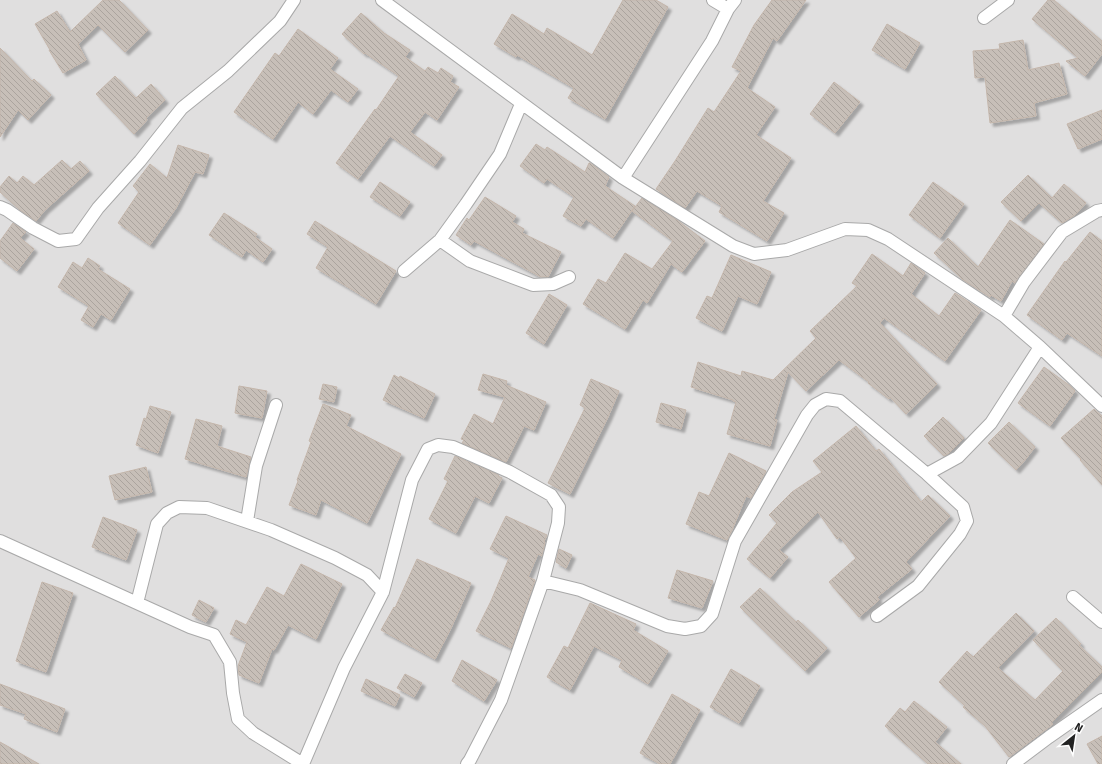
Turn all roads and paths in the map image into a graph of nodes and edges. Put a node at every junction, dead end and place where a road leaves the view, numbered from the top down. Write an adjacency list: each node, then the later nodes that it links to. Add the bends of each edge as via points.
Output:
1 (294, 0): 9 (street, via 280,20 249,51 182,108 98,208 76,239 58,241)
2 (382, 0): 7 (street)
3 (713, 0): 5 (street)
4 (1008, 0): 6 (street)
5 (732, 4): 8 (street, via 712,41)
6 (984, 18)
7 (521, 104): 8 (street); 11 (street, via 500,154)
8 (623, 178): 14 (street, via 733,246 754,254 787,250 845,229 868,230 888,239)
9 (0, 207)
10 (1102, 210): 14 (street, via 1062,232 1024,282)
11 (440, 240): 12 (street); 13 (street, via 470,261 533,285 553,284)
12 (404, 271)
13 (569, 277)
14 (1004, 316): 15 (street)
15 (1040, 347): 17 (street); 18 (street, via 991,423 958,457)
16 (276, 405): 19 (street, via 256,466)
17 (1102, 406)
18 (927, 474): 21 (street, via 840,401 826,399 815,405 807,415 735,541 712,614 701,626 685,629 667,626 580,590); 25 (street, via 963,507 967,521 960,534 918,586)
19 (247, 521): 22 (street, via 335,558 366,575); 24 (street, via 207,508 179,507 167,513 157,524)
20 (0, 541): 24 (street)
21 (543, 581): 22 (street, via 560,507 550,495 510,472 453,447 438,445 428,449 412,480); 29 (street, via 501,700)
22 (383, 592): 28 (street, via 344,668)
23 (1073, 597): 26 (street)
24 (137, 603): 28 (street, via 214,635 230,662 238,719 253,733)
25 (877, 616)
26 (1102, 622)
27 (1102, 700): 30 (street)
28 (303, 764)
29 (467, 764)
30 (1013, 764)

